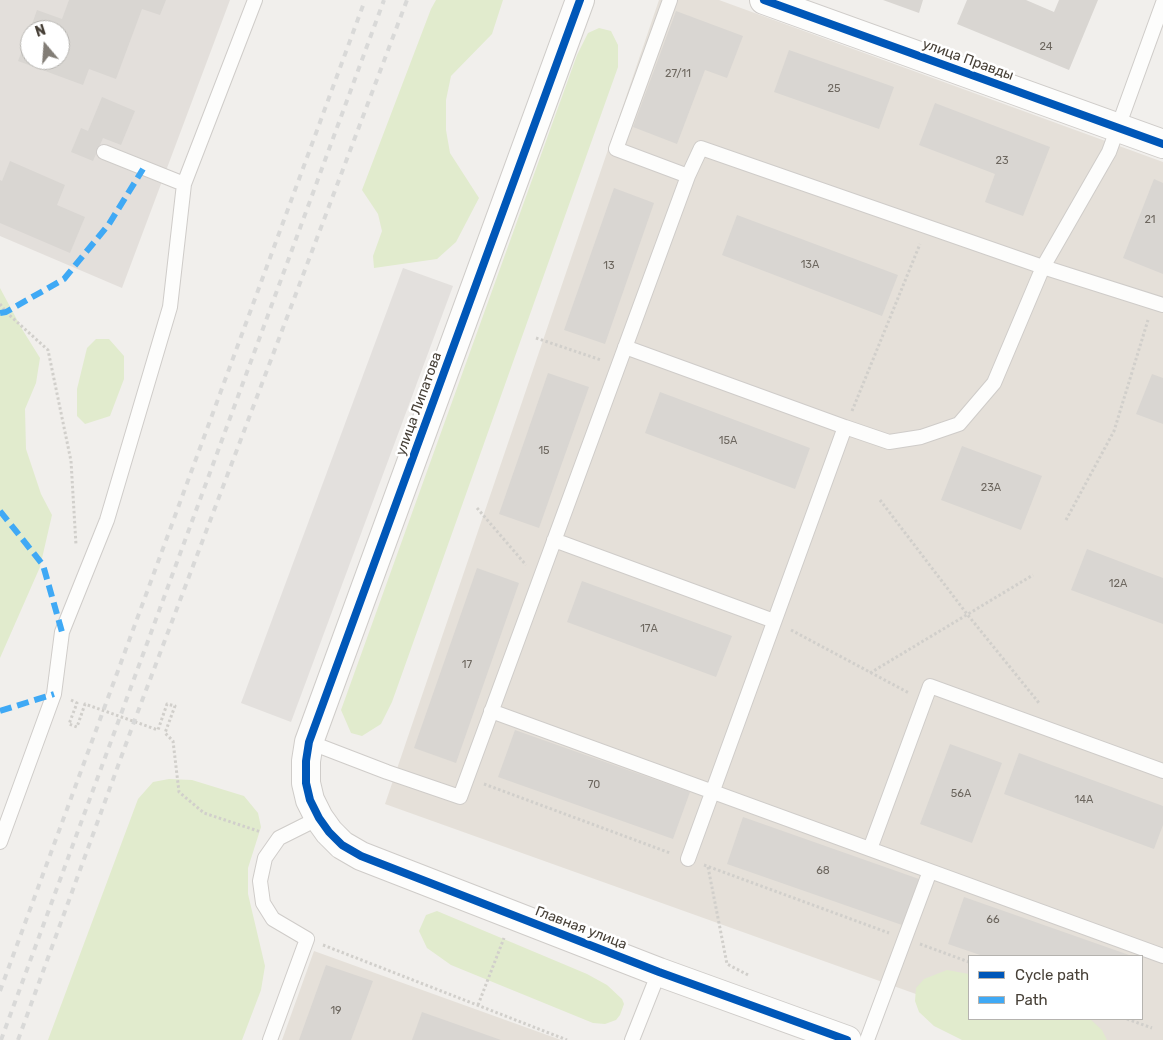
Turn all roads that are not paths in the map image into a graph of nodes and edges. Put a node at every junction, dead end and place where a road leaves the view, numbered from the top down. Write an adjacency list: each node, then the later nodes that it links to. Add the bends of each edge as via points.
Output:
1 (255, 0): 10 (lane)
2 (580, 0): 18 (street, улица Липатова)
3 (670, 0): 9 (lane, via 616,148)
4 (764, 0): 6 (street, улица Правды)
5 (1163, 3): 6 (lane)
6 (1118, 128): 7 (street, улица Правды); 11 (lane, via 1109,152)
7 (1163, 144)
8 (104, 152): 10 (lane)
9 (688, 176): 11 (lane, via 700,148); 13 (lane)
10 (184, 184): 22 (lane, via 170,307 107,520 62,632 54,694)
11 (1043, 267): 12 (lane); 14 (lane, via 994,383 959,424 920,437 889,442)
12 (1158, 304)
13 (625, 347): 14 (lane); 15 (lane)
14 (845, 427): 16 (lane)
15 (554, 540): 16 (lane); 17 (lane)
16 (774, 621): 20 (lane)
17 (491, 711): 18 (lane, via 460,797); 20 (lane)
18 (309, 742): 21 (street, улица Липатова, via 306,783)
19 (1163, 771): 23 (lane, via 930,686)
20 (712, 791): 23 (lane); 24 (lane)
21 (319, 818): 27 (street, Главная улица, via 342,844 361,856); 28 (lane, via 279,838 265,858 260,881 263,904 273,919 307,939)
22 (0, 842)
23 (870, 849): 25 (lane)
24 (688, 859)
25 (930, 871): 26 (lane); 31 (lane)
26 (1163, 956)
27 (659, 972): 29 (lane); 30 (street, Главная улица)
28 (270, 1040)
29 (632, 1040)
30 (847, 1040)
31 (867, 1040)

